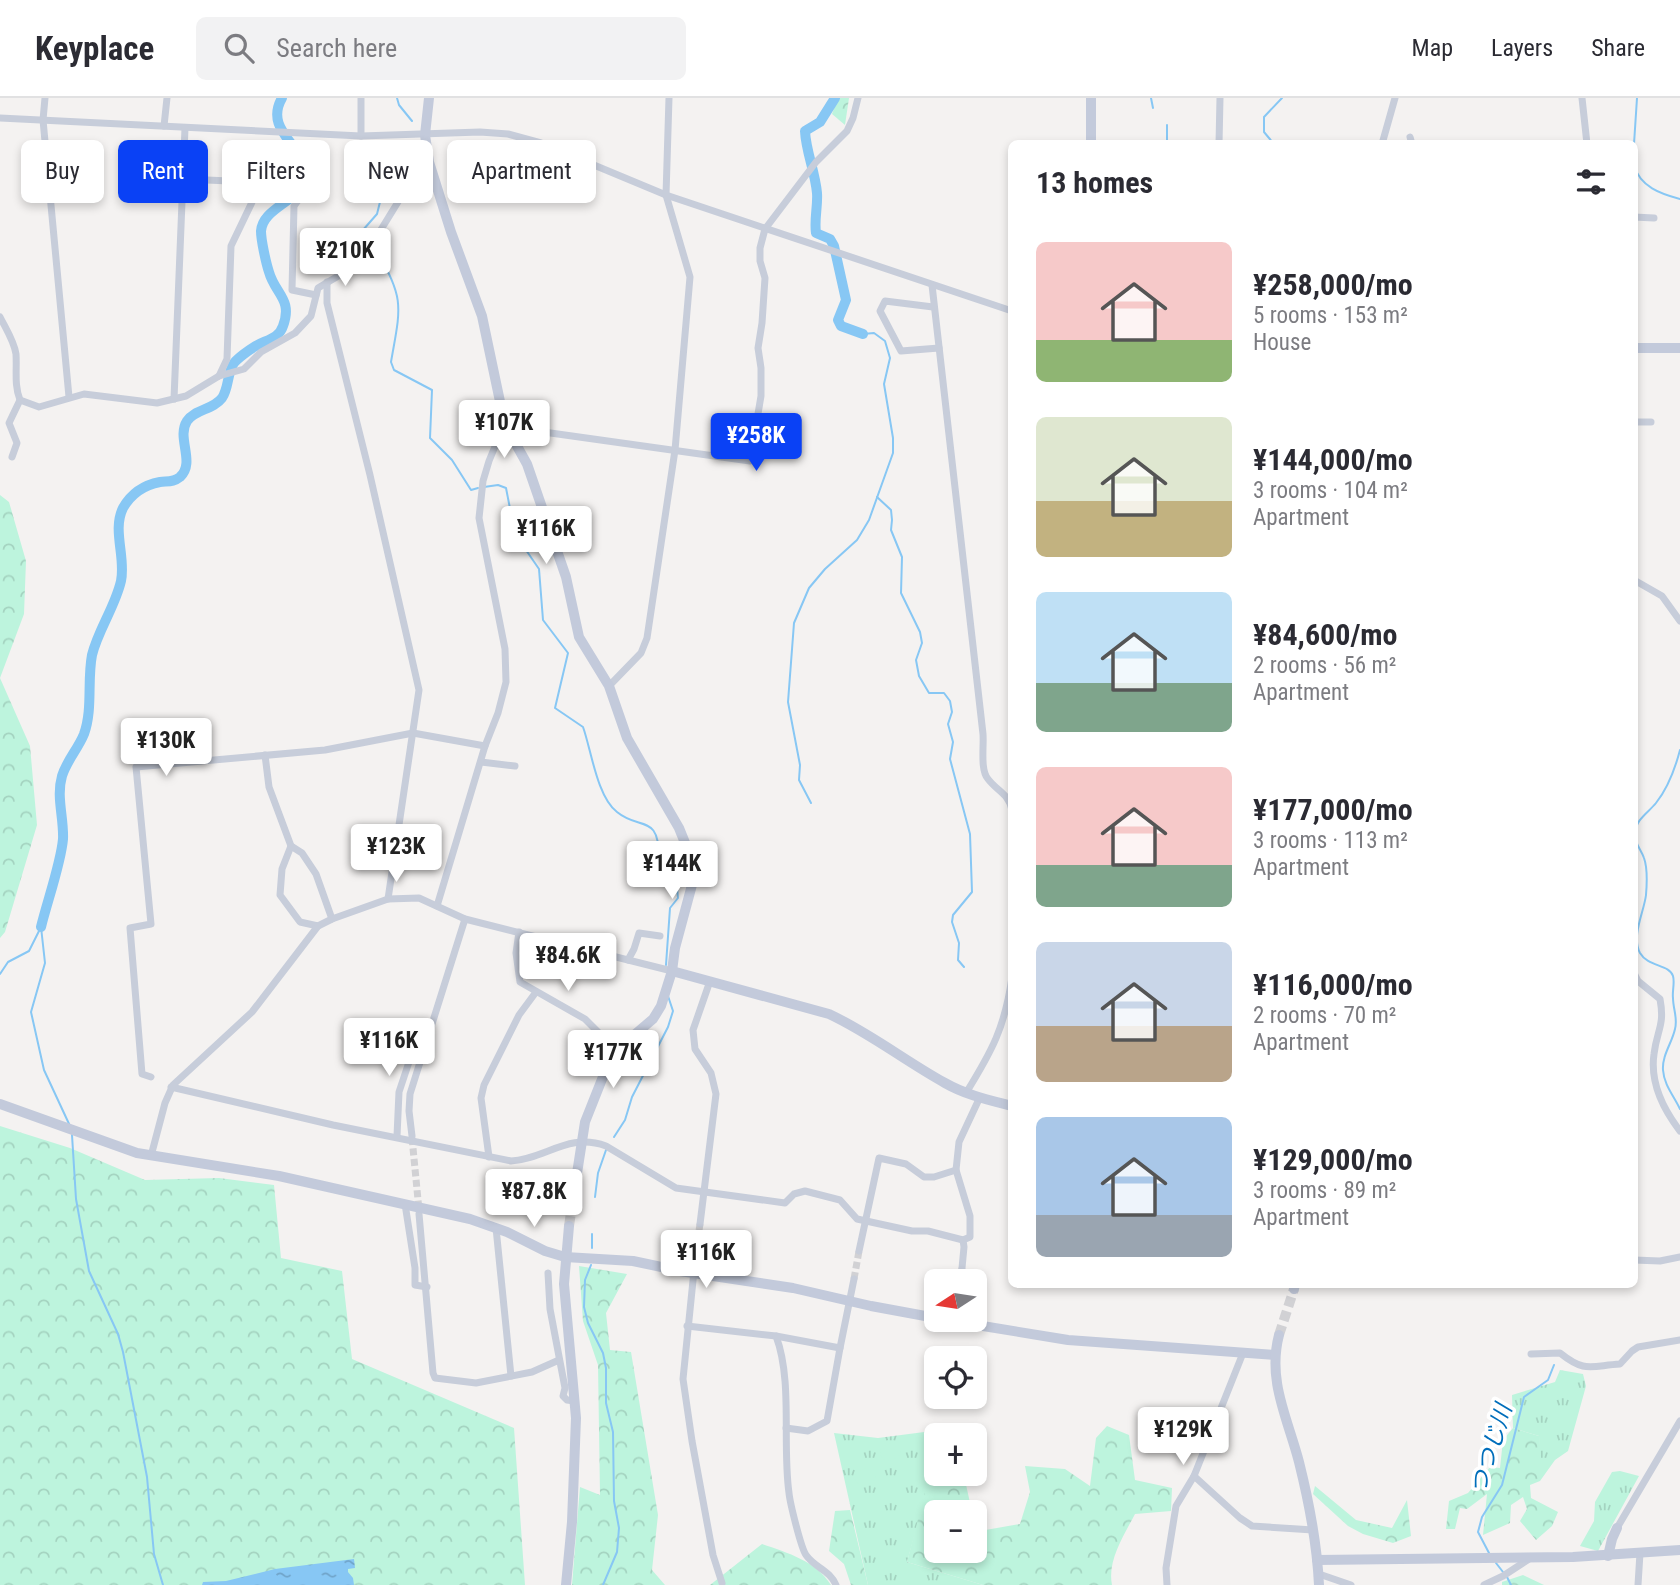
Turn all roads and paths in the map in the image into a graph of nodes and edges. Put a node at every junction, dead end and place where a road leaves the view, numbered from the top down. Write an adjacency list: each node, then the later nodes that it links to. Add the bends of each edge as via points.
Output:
1 (45, 98): 12 (street)
2 (167, 98): 13 (street)
3 (361, 98): 16 (street)
4 (429, 98): 15 (street)
5 (669, 98): 25 (street)
6 (858, 98): 31 (street, via 847,131 816,162)
7 (1091, 98): 19 (street)
8 (1220, 98): 20 (street)
9 (1395, 98): 21 (street)
10 (1582, 98): 22 (street)
11 (0, 118): 12 (street)
12 (43, 120): 13 (street); 42 (street)
13 (164, 126): 14 (street)
14 (185, 128): 16 (street); 17 (street)
15 (425, 135): 16 (street); 18 (street); 25 (street, via 480,132 526,138)
16 (361, 136)
17 (185, 140)
18 (426, 140)
19 (1091, 140)
20 (1219, 140)
21 (1383, 140)
22 (1587, 140)
23 (433, 175): 47 (street, via 482,316)
24 (208, 180): 41 (street, via 252,182 254,198 231,246 226,359)
25 (666, 195): 31 (street); 48 (street, via 690,277)
26 (183, 203): 43 (street)
27 (296, 203): 34 (street, via 292,290)
28 (398, 203): 32 (street, via 350,269)
29 (1638, 218): 30 (street)
30 (1654, 218)
31 (765, 229): 33 (street); 48 (street, via 760,248 765,278 758,348 761,396 750,461)
32 (327, 282): 34 (street); 53 (street, via 327,303 419,690)
33 (932, 285): 35 (street); 36 (street)
34 (316, 295): 41 (street, via 311,316 295,333 261,352 244,369)
35 (933, 307): 38 (street); 38 (street, via 886,302 880,311 901,351)
36 (1008, 310)
37 (0, 317): 44 (street, via 16,353)
38 (939, 348): 58 (street, via 984,766 986,778)
39 (1638, 348): 40 (street)
40 (1680, 348)
41 (221, 375): 43 (street)
42 (69, 397): 43 (street, via 84,394 157,403); 44 (street, via 39,407)
43 (174, 399)
44 (20, 400): 49 (street, via 9,423 16,443)
45 (1638, 422): 46 (street)
46 (1651, 422)
47 (508, 430): 48 (street); 52 (street, via 527,464 551,530 579,637); 54 (street, via 496,444 482,494 480,528 507,668 498,713)
48 (675, 450): 52 (street, via 647,638 641,653)
49 (12, 457)
50 (1638, 582): 51 (street, via 1662,596)
51 (1680, 621)
52 (609, 686): 68 (street, via 627,738 679,828 696,870)
53 (413, 733): 54 (street); 55 (street, via 325,750); 60 (street)
54 (485, 746): 56 (street)
55 (265, 755): 59 (street, via 269,787); 75 (street, via 136,767 151,925 130,929 142,1074)
56 (481, 762): 57 (street); 61 (street)
57 (515, 766)
58 (1008, 798)
59 (291, 846): 62 (street, via 302,853 316,874); 64 (street, via 282,869 280,895 300,922)
60 (388, 899): 61 (street, via 419,898); 62 (street)
61 (438, 906): 63 (street)
62 (332, 919): 64 (street)
63 (465, 919): 65 (street); 73 (street)
64 (317, 926): 76 (street, via 252,1012 178,1077)
65 (519, 932): 67 (street); 71 (street, via 520,982)
66 (660, 936): 67 (street, via 639,933)
67 (628, 960): 68 (street)
68 (672, 971): 69 (street); 74 (street, via 653,1018)
69 (710, 981): 77 (street, via 829,1014); 88 (street, via 693,1030 695,1049 716,1094)
70 (1638, 981): 81 (street, via 1660,999 1664,1019 1653,1057 1654,1075 1662,1106)
71 (536, 992): 74 (street, via 585,1019); 86 (street, via 519,1015 484,1085 481,1098)
72 (1008, 1001): 77 (street, via 993,1049)
73 (421, 1054): 82 (street, via 411,1056 400,1092); 83 (street, via 409,1101)
74 (612, 1054): 84 (street)
75 (151, 1077)
76 (170, 1090): 82 (street); 85 (street)
77 (966, 1093): 78 (street)
78 (980, 1097): 80 (street); 87 (street, via 959,1143)
79 (0, 1104): 85 (street)
80 (1008, 1104)
81 (1680, 1131)
82 (397, 1136): 86 (street)
83 (412, 1136)
84 (581, 1141): 86 (street, via 521,1160); 88 (street, via 606,1146 676,1188); 89 (street)
85 (151, 1156): 90 (street, via 279,1176)
86 (489, 1157)
87 (956, 1170): 92 (street, via 924,1177 906,1164 879,1158); 96 (street, via 970,1216 970,1237)
88 (704, 1192): 92 (street, via 785,1203 805,1191 834,1197); 93 (street)
89 (573, 1199)
90 (405, 1204): 95 (street); 106 (street, via 415,1285)
91 (419, 1214): 106 (street)
92 (865, 1221): 96 (street); 98 (street)
93 (700, 1224)
94 (569, 1226): 99 (street)
95 (496, 1228): 99 (street); 119 (street)
96 (963, 1240): 102 (street)
97 (696, 1251): 104 (street)
98 (859, 1251)
99 (565, 1257): 104 (street, via 621,1259); 120 (street)
100 (1680, 1257): 101 (street)
101 (1638, 1259)
102 (962, 1268)
103 (548, 1273): 118 (street)
104 (694, 1273): 107 (street); 109 (street)
105 (854, 1279): 107 (street)
106 (427, 1287): 119 (street, via 435,1378 476,1383)
107 (849, 1301): 108 (street); 114 (street)
108 (924, 1316)
109 (687, 1326): 112 (street); 132 (street, via 684,1391)
110 (987, 1326): 115 (street, via 1068,1340)
111 (1279, 1335): 117 (street)
112 (776, 1336): 114 (street); 122 (street)
113 (1680, 1340): 116 (street, via 1638,1347 1620,1364 1576,1366 1560,1353)
114 (840, 1348): 122 (street, via 827,1421 808,1431)
115 (1243, 1353): 117 (street); 123 (street)
116 (1531, 1354)
117 (1275, 1355): 125 (street, via 1276,1388)
118 (559, 1360): 119 (street); 120 (street, via 563,1396)
119 (511, 1376)
120 (574, 1401): 133 (street)
121 (1680, 1421): 124 (street)
122 (786, 1428): 134 (street, via 789,1493 805,1554 825,1569)
123 (1194, 1476): 125 (street, via 1256,1527); 135 (street, via 1176,1506)
124 (1617, 1528): 128 (street)
125 (1313, 1530): 130 (street)
126 (1680, 1550): 127 (street)
127 (1640, 1553): 128 (street); 138 (street)
128 (1608, 1556): 129 (street)
129 (1530, 1558): 130 (street); 137 (street)
130 (1317, 1560): 131 (street)
131 (1319, 1579): 136 (street)
132 (722, 1583)
133 (566, 1585)
134 (836, 1585)
135 (1167, 1585)
136 (1351, 1585)
137 (1484, 1585)
138 (1638, 1585)

